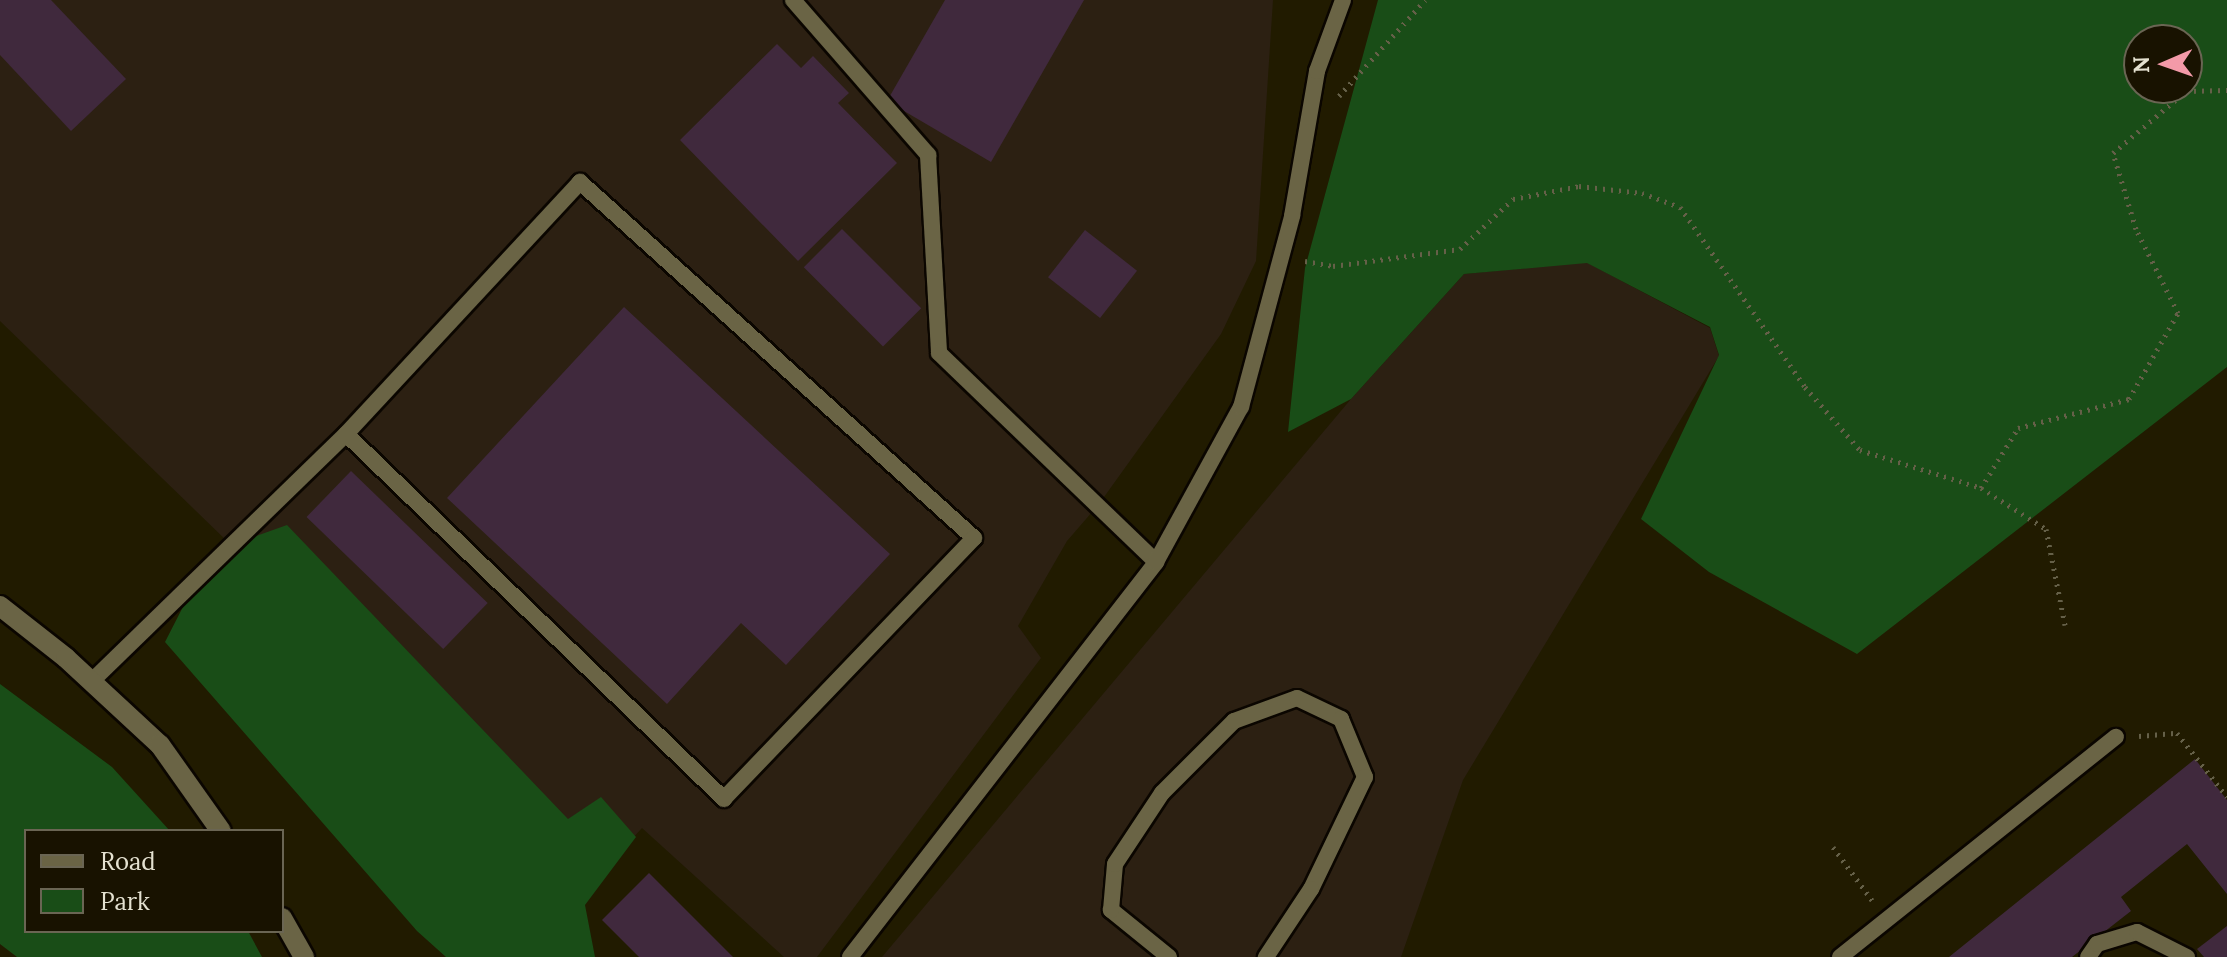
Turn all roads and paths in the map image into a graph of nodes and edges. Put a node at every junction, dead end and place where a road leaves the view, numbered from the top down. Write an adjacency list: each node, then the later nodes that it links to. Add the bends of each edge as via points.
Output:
1 (793, 0): 9 (lane, via 928,155 939,353)
2 (1343, 0): 6 (lane, via 1317,71)
3 (1425, 0): 5 (path)
4 (2227, 90): 8 (path, via 2186,91 2113,153 2136,229 2178,313 2129,399 2018,428)
5 (1336, 99)
6 (1281, 258): 8 (path, via 1333,266 1460,249 1513,199 1579,186 1642,193 1680,207 1805,387 1860,450); 9 (lane, via 1241,407)
7 (346, 434): 7 (lane, via 580,182 974,538 724,799); 12 (lane)
8 (1981, 488): 11 (path, via 2046,529)
9 (1156, 562): 20 (lane)
10 (0, 606): 12 (street)
11 (2065, 625)
12 (91, 682): 15 (street, via 160,745)
13 (2116, 737): 14 (path, via 2177,733); 17 (lane)
14 (2227, 797)
15 (220, 829)
16 (1833, 847): 17 (path)
17 (1887, 920): 23 (lane)
18 (284, 922): 19 (street)
19 (304, 957)
20 (850, 957)
21 (1169, 957): 22 (lane, via 1111,910 1115,864 1162,793 1234,721 1297,698 1341,719 1365,777 1311,889)
22 (1266, 957)
23 (1840, 957)
24 (2088, 957): 25 (lane, via 2097,944 2137,932)
25 (2187, 957)

